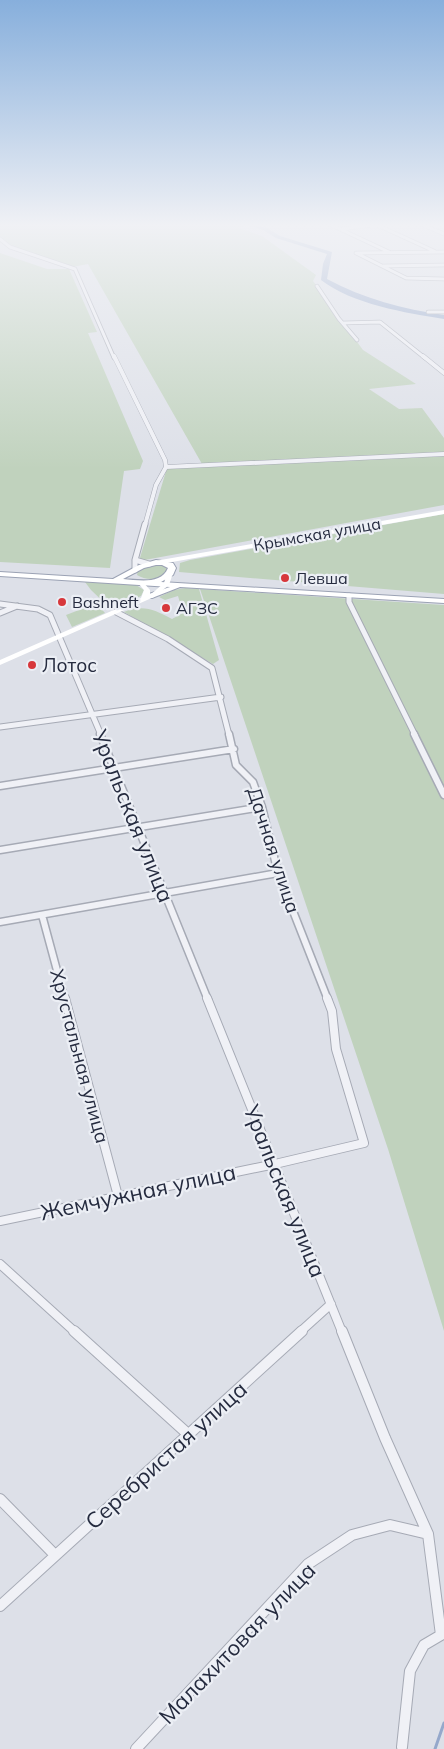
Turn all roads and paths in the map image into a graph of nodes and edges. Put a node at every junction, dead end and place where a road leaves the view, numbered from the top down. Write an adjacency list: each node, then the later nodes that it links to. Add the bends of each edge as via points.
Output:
1 (91, 306): 9 (street)
2 (329, 306): 5 (street)
3 (428, 312): 4 (street)
4 (444, 312)
5 (343, 323): 6 (street); 7 (street, via 380,322)
6 (357, 340)
7 (444, 373)
8 (444, 454): 9 (street)
9 (166, 467): 12 (street, via 156,485)
10 (444, 512): 11 (main road, Крымская улица)
11 (190, 557): 13 (main road, Крымская улица); 15 (main road)
12 (135, 560): 13 (street); 14 (street)
13 (152, 563): 14 (main road); 15 (main road, via 166,563)
14 (134, 571): 17 (main road); 18 (main road, via 131,576)
15 (171, 571): 19 (main road); 20 (main road); 21 (main road, via 176,579)
16 (0, 574): 17 (main road)
17 (113, 582): 18 (main road)
18 (141, 583): 19 (main road); 23 (main road)
19 (152, 583): 20 (main road)
20 (167, 584): 21 (main road); 23 (main road)
21 (192, 586): 22 (main road); 23 (main road, via 181,586)
22 (349, 596): 24 (main road); 37 (street, via 349,602)
23 (148, 597): 27 (main road)
24 (444, 601)
25 (0, 604): 26 (street)
26 (19, 606): 28 (street); 29 (street, Уральская улица, via 50,615)
27 (116, 612): 29 (main road); 31 (street, Дачная улица, via 168,639 212,668)
28 (0, 613)
29 (59, 636): 30 (main road); 32 (street, Уральская улица)
30 (0, 663)
31 (221, 697): 32 (street); 34 (street, Дачная улица)
32 (92, 714): 33 (street); 35 (street, Уральская улица)
33 (0, 728)
34 (234, 749): 35 (street); 38 (street, Дачная улица, via 236,765 253,782)
35 (113, 767): 36 (street); 39 (street, Уральская улица)
36 (0, 786)
37 (444, 795)
38 (262, 807): 39 (street); 41 (street, Дачная улица)
39 (137, 826): 40 (street); 42 (street, Уральская улица)
40 (0, 850)
41 (278, 873): 42 (street); 45 (street, Дачная улица, via 332,1011 336,1049)
42 (164, 892): 43 (street); 46 (street, Уральская улица)
43 (42, 915): 44 (street); 47 (street, Хрустальная улица)
44 (0, 922)
45 (364, 1143): 46 (street, Жемчужная улица)
46 (275, 1164): 47 (street, Жемчужная улица); 50 (street, Уральская улица)
47 (118, 1196): 48 (street, Жемчужная улица)
48 (0, 1221)
49 (0, 1264): 51 (street)
50 (331, 1304): 51 (street, Серебристая улица); 53 (street, Уральская улица)
51 (189, 1435): 54 (street, Серебристая улица)
52 (0, 1500): 54 (street)
53 (428, 1534): 56 (street, Уральская улица, via 441,1635 424,1645 410,1671); 57 (street, Малахитовая улица, via 390,1525 352,1535 308,1564)
54 (55, 1555): 55 (street, Серебристая улица)
55 (0, 1606)
56 (402, 1748)
57 (136, 1749)

